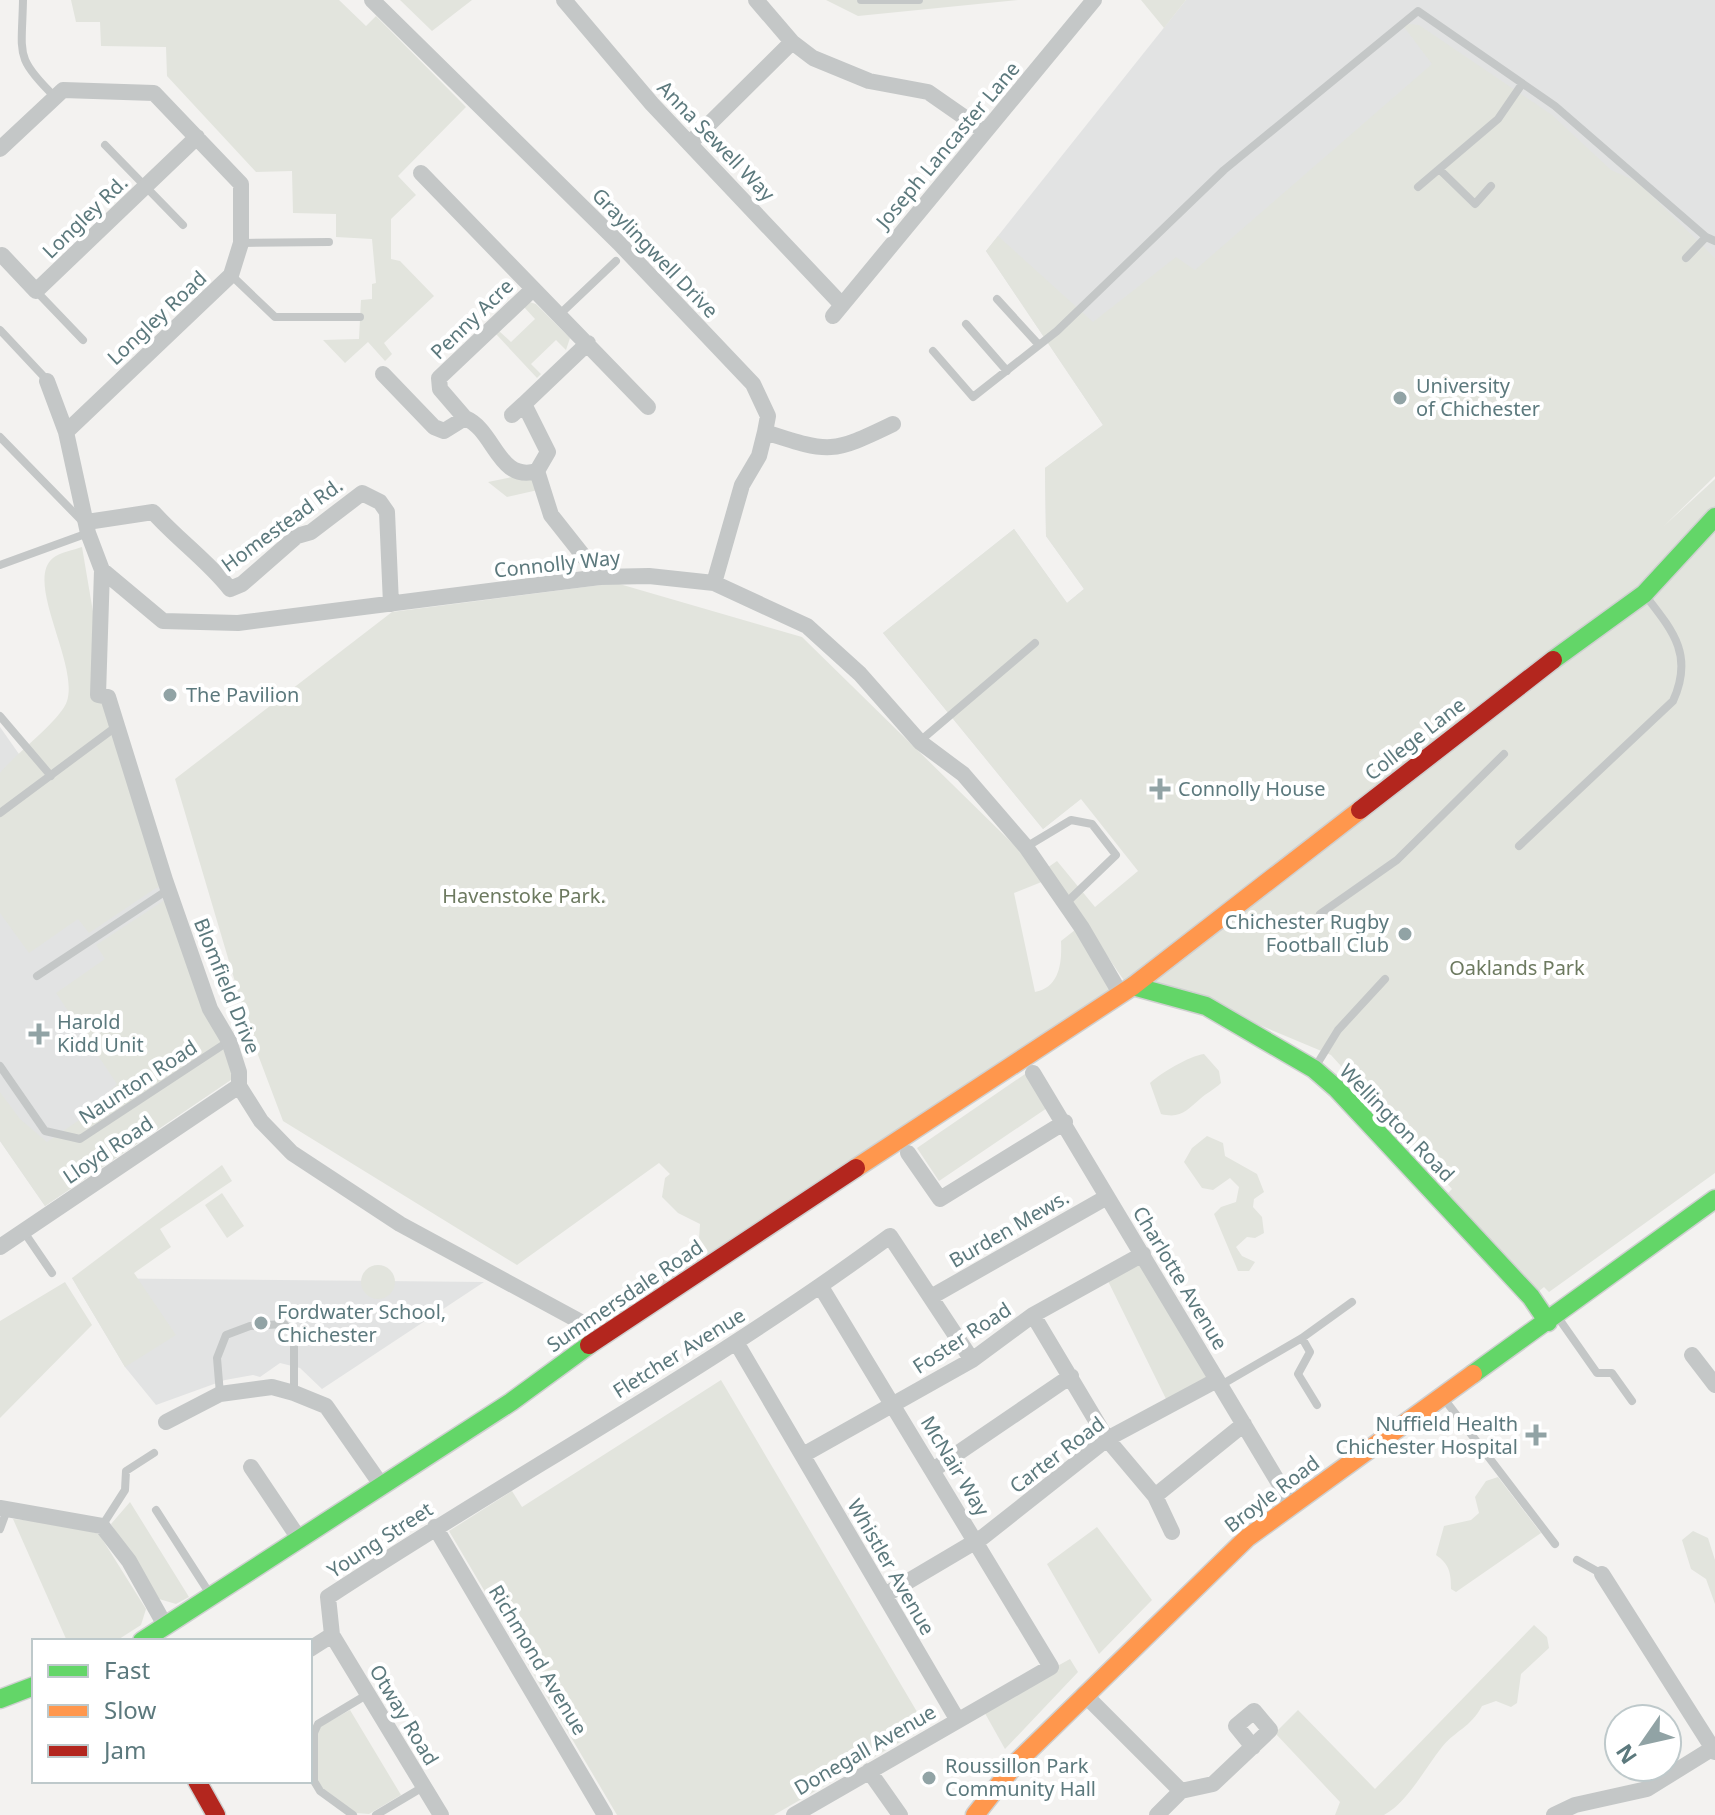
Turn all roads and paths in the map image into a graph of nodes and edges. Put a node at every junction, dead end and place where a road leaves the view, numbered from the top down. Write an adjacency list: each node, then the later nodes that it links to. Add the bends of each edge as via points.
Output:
1 (23, 0): 10 (lane, via 22,58)
2 (564, 0): 13 (street, Anna Sewell Way)
3 (756, 0): 8 (street)
4 (861, 0): 5 (lane)
5 (919, 0)
6 (1094, 0): 11 (street, Joseph Lancaster Lane)
7 (375, 1): 48 (street, Graylingwell Drive, via 753,384 768,416)
8 (792, 42): 11 (street, via 813,58 869,81 928,92); 13 (street)
9 (1522, 84): 16 (lane, via 1498,119); 22 (lane, via 1555,106); 39 (lane, via 1418,11 1224,170)
10 (55, 97): 12 (street, Longley Road, via 63,90 154,93); 15 (street)
11 (984, 131): 32 (street, Joseph Lancaster Lane)
12 (197, 137): 19 (street, Longley Rd.); 24 (street, Longley Road, via 241,184)
13 (691, 142): 32 (street, Anna Sewell Way)
14 (105, 145): 19 (lane)
15 (0, 149)
16 (1440, 170): 18 (lane, via 1475,204); 20 (lane)
17 (421, 173): 29 (street, Penny Acre)
18 (1491, 186)
19 (146, 187): 21 (lane); 30 (street, Longley Rd.)
20 (1418, 187)
21 (183, 225)
22 (1710, 239): 26 (lane)
23 (329, 242): 24 (lane)
24 (241, 243): 28 (street, Longley Road)
25 (1, 255): 30 (street)
26 (1686, 258)
27 (616, 261): 33 (lane)
28 (231, 275): 34 (lane, via 275,317); 47 (street, Longley Road)
29 (533, 289): 33 (street, Penny Acre); 45 (street, Penny Acre, via 439,378 440,389)
30 (36, 291): 37 (lane)
31 (997, 299): 39 (lane)
32 (838, 311)
33 (560, 314): 38 (street, Penny Acre)
34 (360, 317)
35 (966, 324): 41 (lane)
36 (0, 330): 43 (lane, Connolly Way)
37 (83, 340)
38 (588, 343): 44 (street, Penny Acre); 50 (street, via 518,409 548,452)
39 (1039, 345): 41 (lane)
40 (933, 351): 41 (lane, via 973,397)
41 (1007, 371)
42 (383, 374): 45 (street, via 434,427 444,431)
43 (47, 381): 47 (street, Connolly Way)
44 (648, 407)
45 (465, 418): 50 (street, Penny Acre, via 488,435 503,464 518,472)
46 (893, 424): 48 (street, via 834,449)
47 (66, 432): 52 (street, Connolly Way)
48 (765, 432): 56 (street, via 759,456 742,485)
49 (0, 437): 52 (lane)
50 (537, 471): 55 (street, via 551,515)
51 (1715, 517): 57 (street, College Lane)
52 (87, 528): 53 (lane); 54 (street, Connolly Way); 58 (street, Homestead Rd., via 153,512 230,589 356,494 371,495 387,512)
53 (0, 565)
54 (102, 570): 58 (street, Connolly Way, via 163,621 238,623); 61 (street, Blomfield Drive, via 98,695 108,697)
55 (600, 577): 56 (street, Connolly Way); 58 (street, Connolly Way)
56 (714, 583): 62 (street, Connolly Way, via 807,626 860,674)
57 (1644, 594): 66 (lane, via 1679,646 1683,678 1673,701); 73 (street, College Lane)
58 (391, 604)
59 (1035, 643): 62 (lane)
60 (0, 716): 64 (lane)
61 (118, 726): 64 (lane); 68 (street, Blomfield Drive)
62 (920, 742): 67 (street, Connolly Way, via 963,774)
63 (1504, 754): 70 (lane, via 1397,860)
64 (51, 776): 65 (lane)
65 (0, 813)
66 (1519, 846)
67 (1026, 847): 69 (street, Connolly Way); 69 (lane, via 1071,820 1092,824 1116,855)
68 (169, 889): 71 (lane); 74 (street, Blomfield Drive, via 210,1009)
69 (1064, 905): 73 (street, Connolly Way)
70 (1320, 914)
71 (37, 976)
72 (1385, 979): 76 (lane, via 1338,1030)
73 (1126, 989): 76 (street, Wellington Road, via 1206,1006); 92 (street, Summersdale Road)
74 (229, 1041): 75 (lane, Naunton Road, via 80,1139 45,1131); 78 (street, Blomfield Drive)
75 (0, 1066)
76 (1314, 1069): 91 (street, Wellington Road)
77 (1033, 1073): 79 (street, Charlotte Avenue)
78 (239, 1086): 83 (street, Lloyd Road); 92 (street, Blomfield Drive, via 261,1121 292,1153 400,1224)
79 (1065, 1122): 80 (street, via 940,1199); 81 (street, Charlotte Avenue)
80 (908, 1153)
81 (1107, 1197): 85 (street, Charlotte Avenue); 88 (street, Burden Mews.)
82 (1715, 1199): 91 (street, Broyle Road)
83 (24, 1232): 84 (street, Lloyd Road); 86 (lane)
84 (0, 1247)
85 (1143, 1254): 90 (street, Foster Road); 98 (street, Charlotte Avenue)
86 (52, 1273)
87 (821, 1287): 88 (street, Fletcher Avenue, via 890,1236); 94 (street, Fletcher Avenue); 104 (street, McNair Way)
88 (931, 1297): 96 (street)
89 (1352, 1302): 93 (lane)
90 (1033, 1315): 96 (street, Foster Road); 97 (street)
91 (1552, 1319): 102 (street, Broyle Road); 103 (lane, via 1597,1373 1612,1373)
92 (603, 1334): 113 (street, Summersdale Road)
93 (1302, 1338): 98 (lane); 105 (lane, via 1310,1352 1298,1374)
94 (736, 1342): 110 (street, Whistler Avenue); 114 (street, Fletcher Avenue)
95 (1692, 1355): 99 (street)
96 (972, 1360): 104 (street, Foster Road)
97 (1071, 1376): 108 (street); 112 (street)
98 (1218, 1383): 107 (street, Charlotte Avenue); 108 (street, Carter Road)
99 (1715, 1385)
100 (294, 1393): 101 (street, via 272,1387); 101 (lane, via 294,1335 284,1324 270,1323 226,1335 217,1358); 113 (street, via 326,1406)
101 (220, 1394): 106 (street)
102 (1442, 1396): 116 (street, Broyle Road); 125 (lane)
103 (1632, 1401)
104 (895, 1405): 110 (street, Foster Road); 112 (street, McNair Way)
105 (1317, 1405)
106 (166, 1422)
107 (1244, 1424): 115 (street); 116 (street, Charlotte Avenue)
108 (1107, 1439): 115 (street); 124 (street, Carter Road)
109 (154, 1453): 119 (lane, via 126,1471 125,1490)
110 (803, 1455): 128 (street, Whistler Avenue)
111 (251, 1467): 123 (street)
112 (933, 1470): 124 (street, McNair Way)
113 (382, 1486): 123 (street, Summersdale Road)
114 (486, 1496): 120 (street, Young Street)
115 (1155, 1496): 122 (street)
116 (1292, 1505): 136 (street, Broyle Road, via 1210,1571)
117 (3, 1509): 119 (street); 121 (lane)
118 (156, 1510): 129 (lane)
119 (102, 1526): 130 (street, via 129,1561)
120 (435, 1527): 131 (street, Young Street, via 328,1597); 151 (street, Richmond Avenue)
121 (0, 1529)
122 (1172, 1532)
123 (300, 1540): 129 (street, Summersdale Road)
124 (977, 1541): 128 (street, Carter Road); 138 (street, McNair Way, via 1051,1667)
125 (1555, 1544)
126 (1577, 1560): 127 (lane)
127 (1602, 1574): 140 (street)
128 (885, 1595): 138 (street, Whistler Avenue)
129 (213, 1598): 130 (street, Summersdale Road)
130 (166, 1627): 132 (street, Summersdale Road)
131 (332, 1635): 133 (street); 135 (street, Otway Road)
132 (145, 1639)
133 (312, 1648)
134 (32, 1687): 137 (street)
135 (368, 1694): 143 (street, Otway Road); 148 (lane, via 318,1724 314,1733 314,1781)
136 (1084, 1694): 144 (street); 146 (street, Broyle Road, via 1017,1762)
137 (0, 1699)
138 (957, 1719): 141 (street, Donegall Avenue)
139 (1253, 1747): 144 (street, via 1213,1784)
140 (1714, 1750): 154 (street, via 1647,1789)
141 (869, 1771): 145 (street); 152 (street, Donegall Avenue)
142 (198, 1783): 147 (street)
143 (424, 1787): 149 (lane); 150 (street, Otway Road)
144 (1181, 1791): 153 (street)
145 (894, 1813)
146 (981, 1813)
147 (216, 1815)
148 (353, 1815)
149 (376, 1815)
150 (441, 1815)
151 (605, 1815)
152 (794, 1815)
153 (1157, 1815)
154 (1554, 1815)

